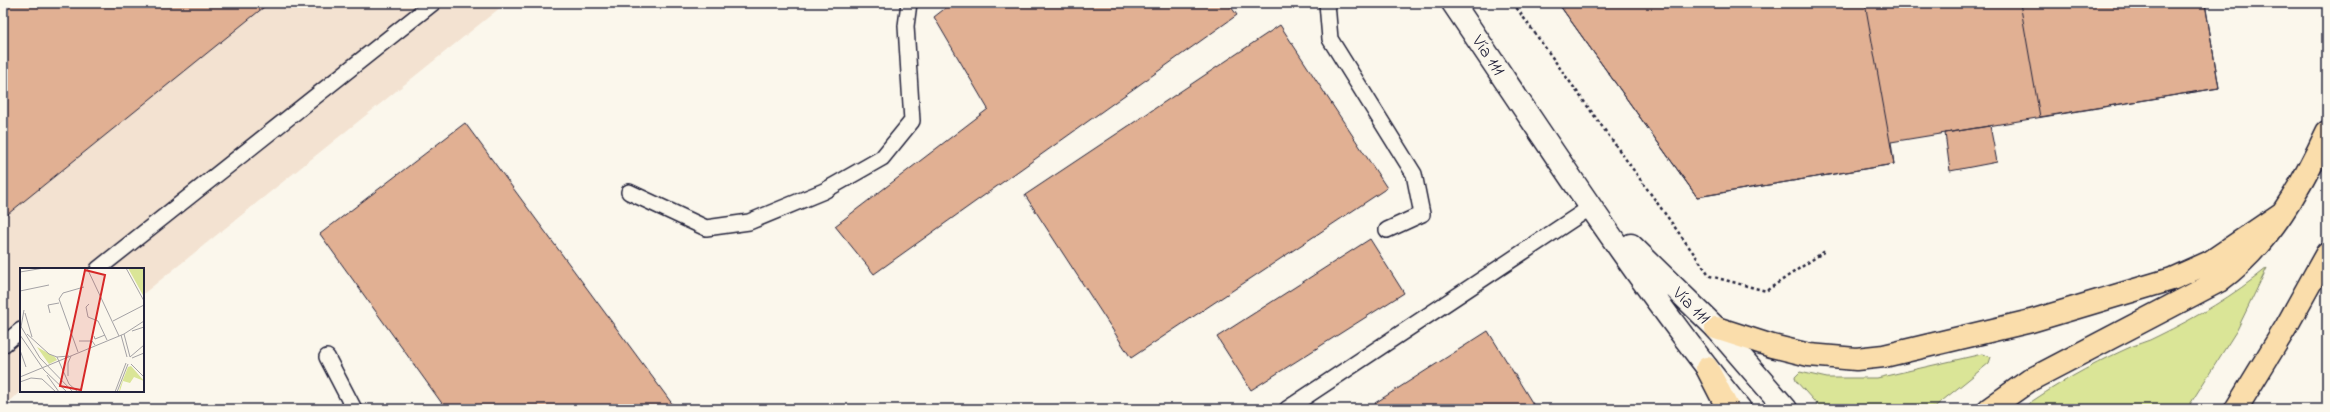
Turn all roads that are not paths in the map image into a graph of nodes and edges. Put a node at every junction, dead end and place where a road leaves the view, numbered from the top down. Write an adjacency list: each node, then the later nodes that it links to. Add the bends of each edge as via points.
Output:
1 (433, 3): 11 (lane)
2 (909, 3): 6 (lane, via 906,26 912,121 882,158 824,191 750,222 714,227 706,228)
3 (1327, 3): 9 (lane, via 1330,39 1414,174 1422,214)
4 (1453, 3): 7 (main road, Vía 111)
5 (2327, 132): 8 (highway)
6 (629, 192)
7 (1591, 207): 12 (main road, Vía 111); 16 (main road, Vía 111); 18 (lane)
8 (2282, 213): 12 (highway, via 2210,262 2172,279 2031,322 1884,356 1856,359 1809,355); 22 (highway, via 2248,258 2219,281 2043,373)
9 (1388, 230)
10 (2327, 253): 23 (highway)
11 (99, 268)
12 (1716, 328): 21 (main road, Vía 111)
13 (20, 331): 14 (lane)
14 (3, 345)
15 (327, 357): 17 (lane)
16 (1707, 368): 19 (highway); 20 (main road, Vía 111)
17 (354, 409)
18 (1287, 409)
19 (1728, 409)
20 (1740, 409)
21 (1786, 409)
22 (1989, 409)
23 (2236, 409)

